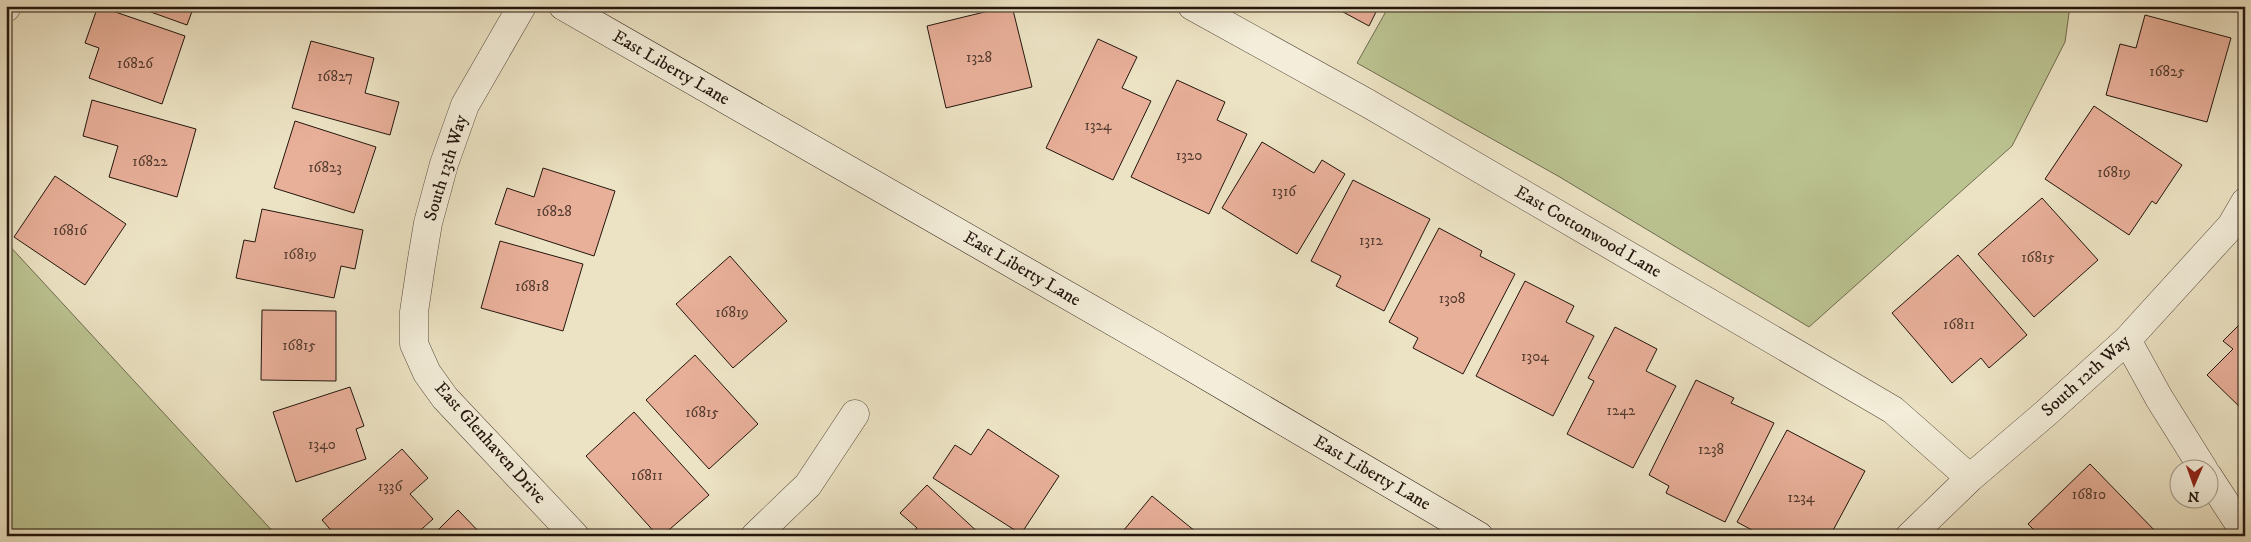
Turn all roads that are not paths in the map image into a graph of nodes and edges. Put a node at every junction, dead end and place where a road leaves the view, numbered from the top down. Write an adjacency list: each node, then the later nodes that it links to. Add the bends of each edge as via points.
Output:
1 (522, 6): 6 (street, South 13th Way, via 465,105 444,164 428,223 414,312)
2 (563, 6): 14 (street, East Liberty Lane, via 1154,344)
3 (1192, 6): 9 (street, East Cottonwood Lane, via 1369,104 1893,410)
4 (2245, 202): 5 (street, South 12th Way, via 2231,226)
5 (2127, 340): 8 (street); 9 (street, South 12th Way)
6 (414, 344): 12 (street, East Glenhaven Drive, via 427,373 445,398)
7 (856, 414): 13 (street, via 808,485)
8 (2198, 460)
9 (1970, 478): 15 (street, South 12th Way)
10 (2218, 491): 11 (street)
11 (2245, 533)
12 (575, 536)
13 (755, 536)
14 (1479, 536)
15 (1910, 536)

